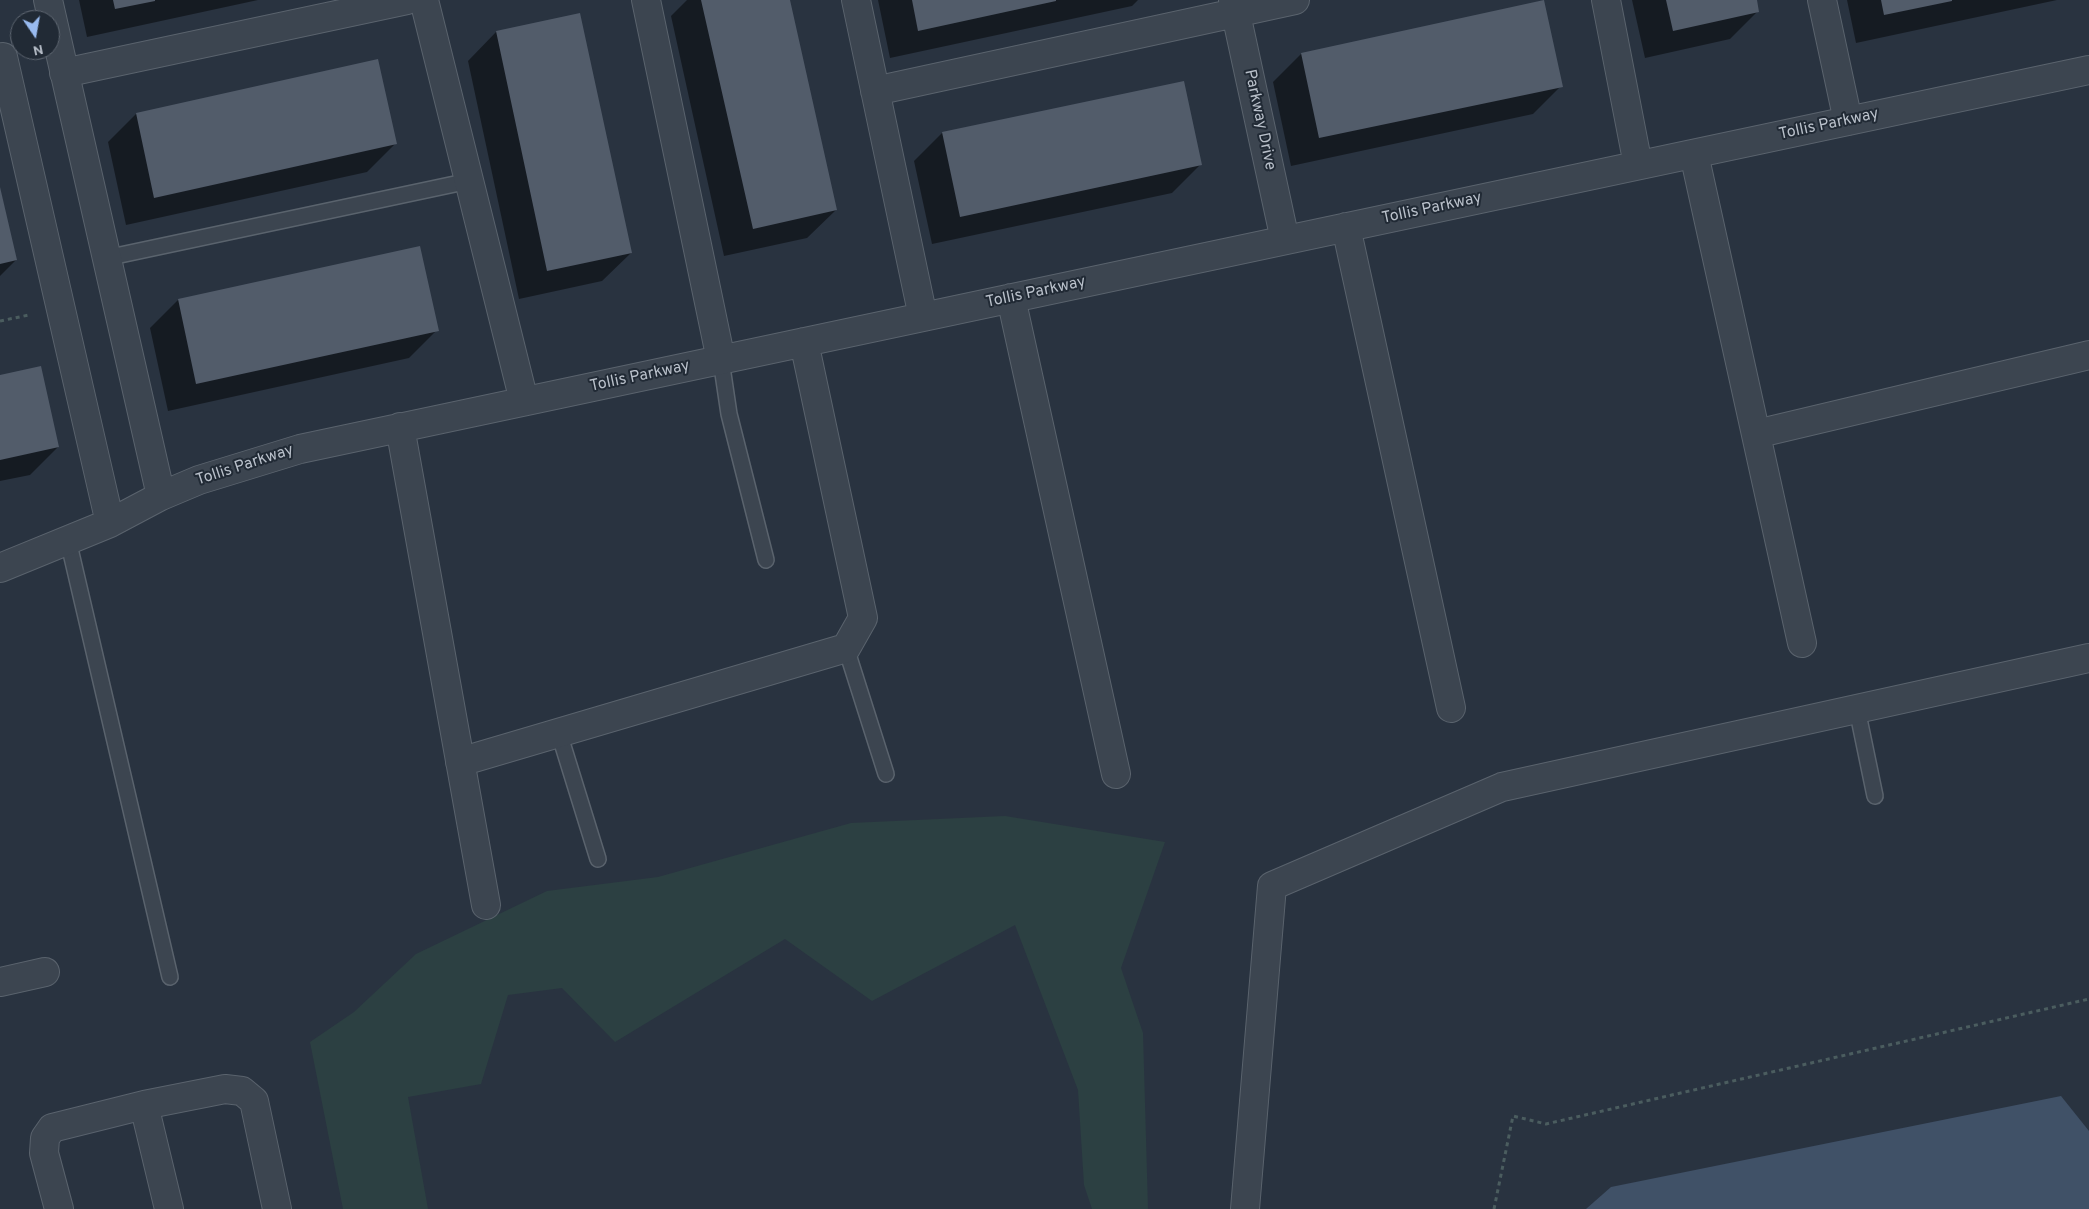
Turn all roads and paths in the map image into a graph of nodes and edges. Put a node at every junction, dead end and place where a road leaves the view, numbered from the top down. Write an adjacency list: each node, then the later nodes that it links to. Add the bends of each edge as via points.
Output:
1 (48, 0): 12 (street)
2 (407, 0): 12 (street)
3 (424, 0): 17 (street)
4 (646, 0): 25 (street)
5 (856, 0): 13 (street)
6 (1295, 0): 9 (street)
7 (1606, 0): 16 (street)
8 (1822, 0): 14 (street)
9 (1234, 6): 13 (street); 19 (street, Parkway Drive)
10 (0, 58): 30 (street, via 3,57)
11 (2089, 70): 14 (street, Tollis Parkway)
12 (64, 73): 20 (street)
13 (875, 91): 22 (street)
14 (1848, 121): 15 (street, Tollis Parkway)
15 (1694, 154): 16 (street, Tollis Parkway); 28 (street)
16 (1638, 165): 18 (street, Tollis Parkway)
17 (469, 180): 20 (lane); 26 (street)
18 (1346, 227): 19 (street, Tollis Parkway); 37 (street)
19 (1285, 240): 21 (street, Tollis Parkway)
20 (106, 258): 29 (street)
21 (1011, 298): 22 (street, Tollis Parkway); 42 (street)
22 (923, 317): 23 (street, Tollis Parkway)
23 (804, 342): 25 (street, Tollis Parkway); 35 (street, via 863,618)
24 (2089, 355): 28 (street)
25 (721, 360): 26 (street, Tollis Parkway); 32 (lane, via 729,414)
26 (524, 401): 27 (street, Tollis Parkway)
27 (400, 427): 29 (street, Tollis Parkway, via 300,448 199,480); 40 (street)
28 (1756, 434): 34 (street)
29 (161, 496): 30 (street, Tollis Parkway)
30 (110, 523): 31 (street, Tollis Parkway)
31 (68, 540): 33 (street, Tollis Parkway); 47 (lane)
32 (766, 560)
33 (0, 568)
34 (1802, 643)
35 (846, 648): 39 (street); 41 (lane)
36 (2089, 658): 38 (street)
37 (1451, 708)
38 (1857, 709): 43 (lane); 54 (street, via 1502,787 1272,886)
39 (559, 733): 40 (street); 44 (lane)
40 (460, 762): 45 (street)
41 (886, 774)
42 (1116, 774)
43 (1875, 796)
44 (598, 859)
45 (486, 905)
46 (45, 972): 48 (street)
47 (170, 977)
48 (0, 982)
49 (2089, 999): 55 (path, via 1546,1124 1513,1116)
50 (144, 1105): 51 (street, via 52,1128 45,1138 44,1153); 52 (street); 53 (street, via 225,1089 242,1091 254,1101)
51 (59, 1209)
52 (169, 1209)
53 (277, 1209)
54 (1245, 1209)
55 (1494, 1209)

